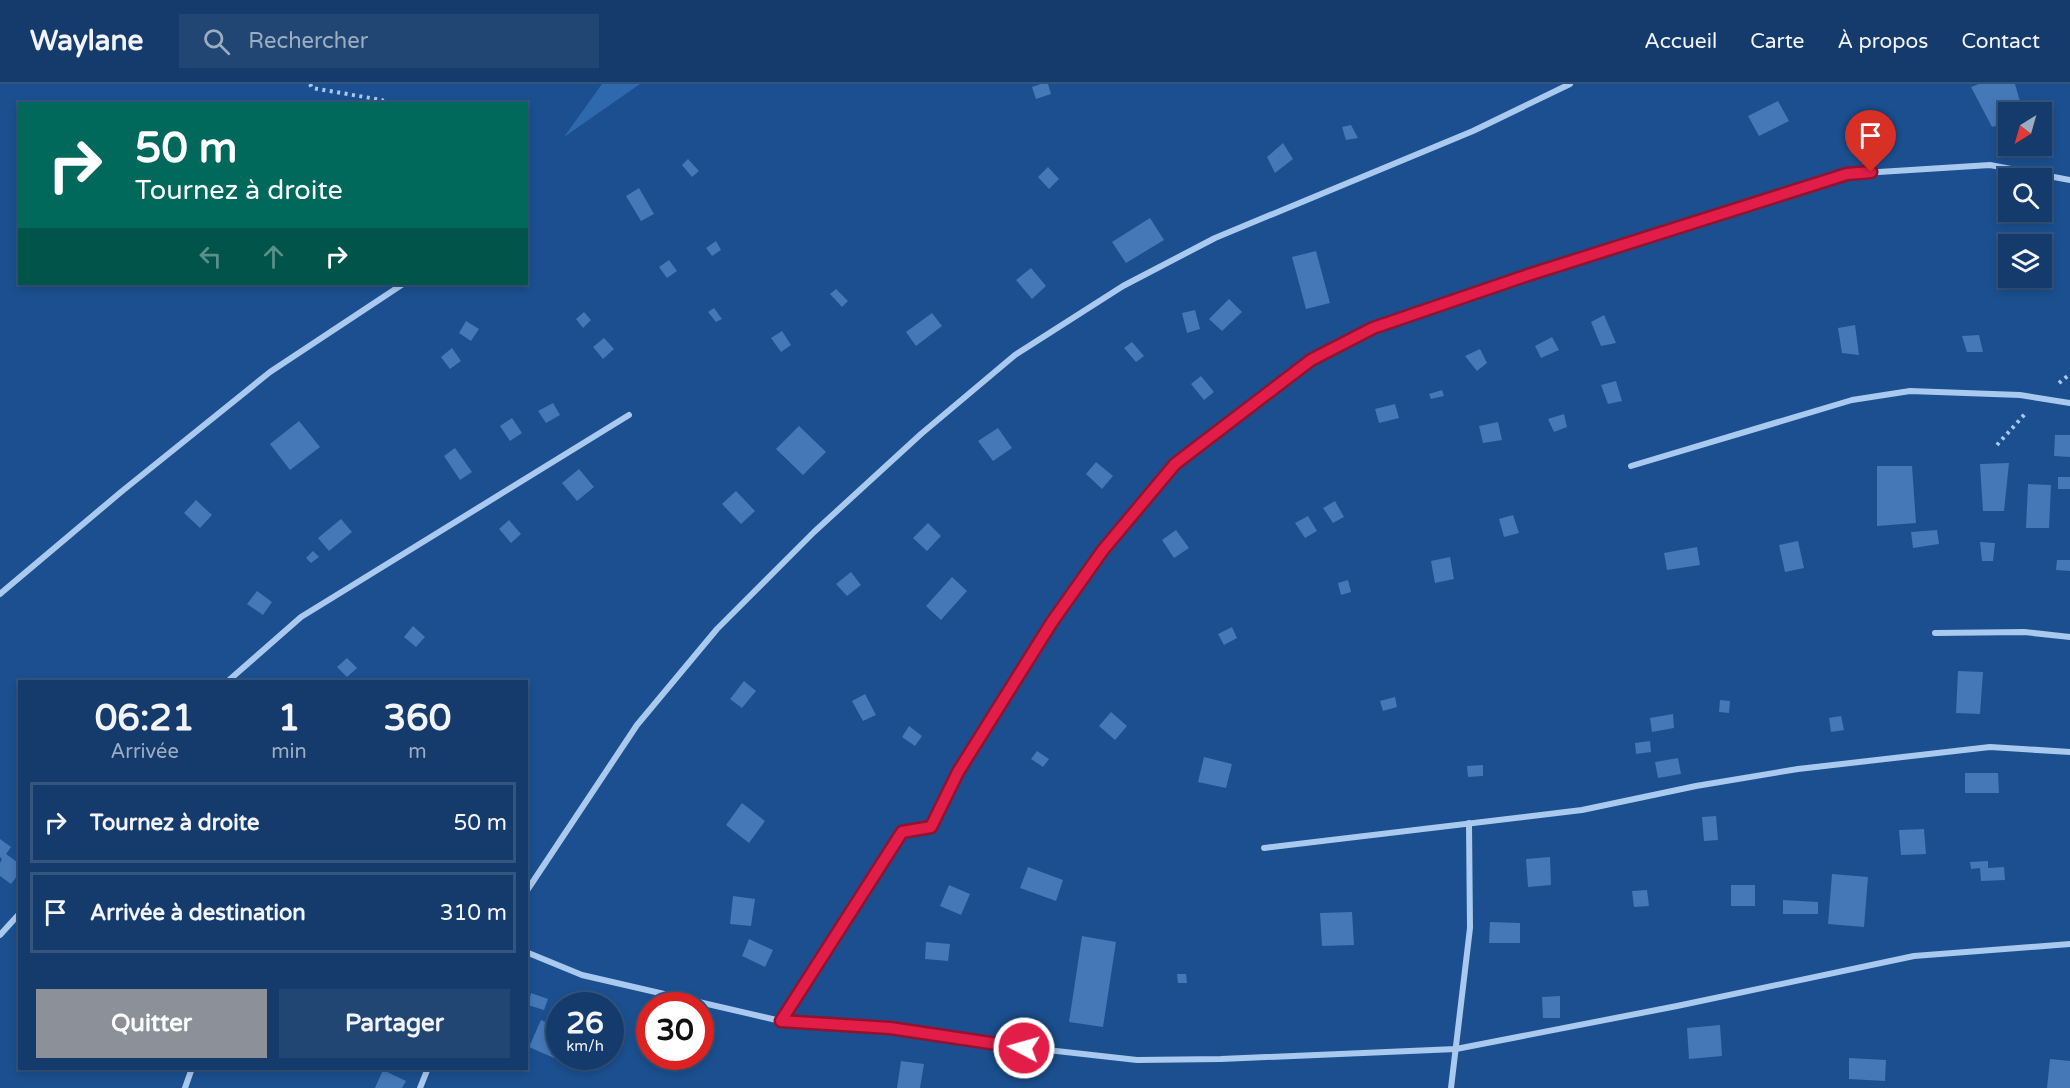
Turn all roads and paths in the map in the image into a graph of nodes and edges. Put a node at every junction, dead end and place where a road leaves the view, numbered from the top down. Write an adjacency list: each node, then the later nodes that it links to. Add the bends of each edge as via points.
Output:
1 (310, 84): 3 (path, via 312,88)
2 (1570, 84): 16 (street, via 1463,135 1215,238 1123,286 1015,355 823,524 717,629 637,725)
3 (384, 102)
4 (2070, 180): 21 (street, via 1990,165 1847,174 1373,328 1311,360 1175,464 1103,550 1052,622 958,772 931,827 902,832)
5 (401, 285): 9 (street, via 270,372)
6 (2070, 403): 8 (street, via 2020,395 1910,391 1852,400)
7 (629, 415): 12 (street, via 301,617)
8 (1631, 466)
9 (0, 594)
10 (1935, 633): 11 (street, via 2024,632)
11 (2070, 637)
12 (229, 680)
13 (2070, 752): 14 (street, via 1990,747 1809,768 1582,810)
14 (1470, 823): 15 (street); 22 (street, via 1470,928)
15 (1264, 848)
16 (528, 889)
17 (18, 915): 18 (street)
18 (0, 935)
19 (2070, 944): 22 (street, via 1914,956)
20 (528, 953): 21 (street, via 582,975)
21 (781, 1021): 22 (street, via 890,1028 1003,1046 1137,1060)
22 (1456, 1049): 27 (street)
23 (191, 1070): 25 (street)
24 (427, 1070): 26 (street)
25 (185, 1088)
26 (420, 1088)
27 (1451, 1088)

